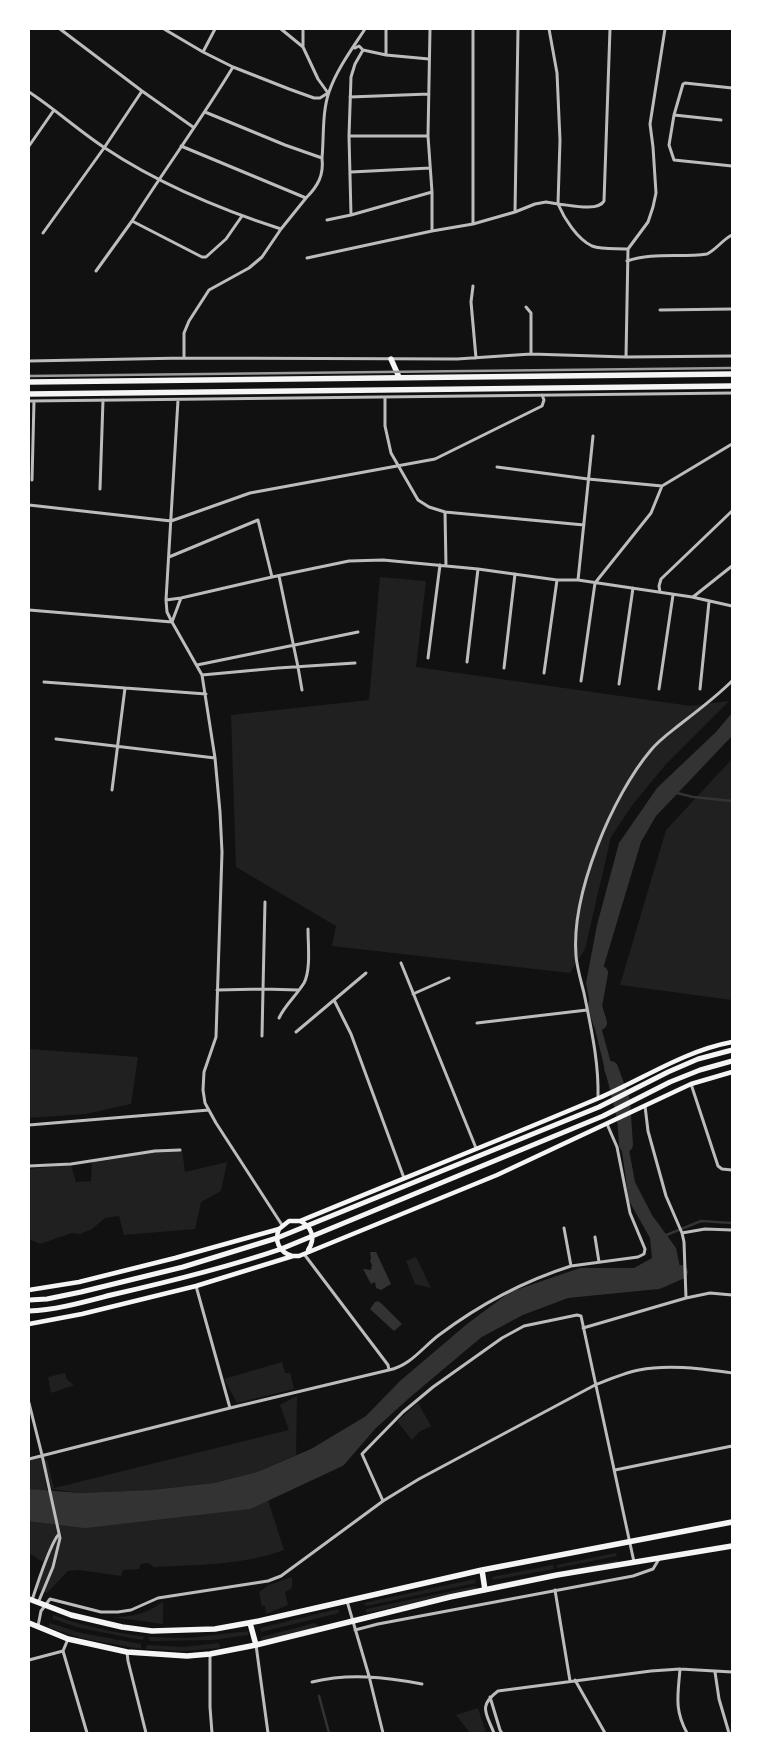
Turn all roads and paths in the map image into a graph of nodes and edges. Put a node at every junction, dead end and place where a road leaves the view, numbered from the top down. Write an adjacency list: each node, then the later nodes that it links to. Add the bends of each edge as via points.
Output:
1 (60, 29): 22 (street)
2 (164, 29): 16 (street)
3 (215, 29): 16 (street)
4 (282, 29): 14 (street)
5 (303, 29): 14 (street)
6 (365, 29): 17 (street)
7 (386, 29): 18 (street)
8 (430, 29): 19 (street)
9 (473, 29): 50 (street)
10 (518, 29): 45 (street)
11 (549, 29): 44 (street, via 558,73)
12 (610, 29): 44 (street, via 604,201 598,207)
13 (665, 29): 55 (street, via 650,124 654,146 654,207 648,222)
14 (302, 46): 24 (street)
15 (363, 50): 17 (street, via 359,46); 18 (street); 26 (street, via 355,64)
16 (203, 52): 20 (street)
17 (349, 54): 24 (street)
18 (386, 55): 19 (street)
19 (429, 59): 25 (street)
20 (233, 67): 24 (street, via 314,98); 28 (street)
21 (732, 88): 29 (street, via 685,82)
22 (142, 90): 31 (street); 36 (street)
23 (29, 92): 27 (street)
24 (328, 93): 37 (street)
25 (429, 94): 26 (street); 33 (street)
26 (350, 98): 32 (street)
27 (54, 110): 34 (street); 36 (street)
28 (205, 112): 31 (street); 37 (street)
29 (674, 115): 30 (street); 38 (street, via 669,145 674,160)
30 (721, 120)
31 (193, 127): 35 (street)
32 (349, 136): 33 (street); 40 (street)
33 (428, 136): 39 (street)
34 (29, 146)
35 (181, 146): 41 (street); 43 (street)
36 (104, 148): 41 (street); 53 (street)
37 (322, 158): 43 (street, via 320,179)
38 (732, 166)
39 (430, 168): 40 (street); 42 (street)
40 (351, 172): 46 (street)
41 (158, 180): 47 (street); 49 (street)
42 (432, 192): 46 (street); 52 (street)
43 (306, 198): 51 (street)
44 (558, 204): 45 (street, via 535,204); 55 (street, via 566,221 591,245)
45 (516, 212): 50 (street)
46 (351, 215): 48 (street)
47 (242, 216): 49 (street, via 206,257); 51 (street)
48 (327, 220)
49 (132, 221): 58 (street)
50 (473, 224): 52 (street)
51 (281, 229): 66 (street, via 262,257 209,290 188,321 184,333)
52 (432, 230): 56 (street)
53 (43, 233)
54 (732, 235): 57 (street, via 707,254 639,257)
55 (628, 249): 57 (street)
56 (307, 258)
57 (627, 261): 65 (street)
58 (96, 271)
59 (473, 286): 67 (street, via 471,302)
60 (526, 307): 63 (street, via 532,313)
61 (732, 309): 62 (street)
62 (660, 310)
63 (531, 354): 65 (street); 67 (street)
64 (732, 356): 65 (street)
65 (626, 357)
66 (184, 358): 68 (street); 69 (street)
67 (476, 358): 68 (street)
68 (391, 359): 71 (highway)
69 (29, 361)
70 (732, 374): 71 (highway)
71 (399, 377): 72 (highway)
72 (29, 382)
73 (732, 386): 74 (highway)
74 (231, 391): 76 (highway); 81 (street)
75 (732, 393): 77 (street)
76 (29, 394)
77 (542, 395): 78 (street); 86 (street, via 542,406 435,459)
78 (385, 397): 81 (street); 86 (street, via 385,426 391,453)
79 (103, 400): 80 (street); 83 (street); 91 (street)
80 (178, 400): 81 (street); 95 (street)
81 (232, 400)
82 (29, 401): 83 (street)
83 (34, 401): 89 (street)
84 (593, 436): 88 (street)
85 (732, 444): 90 (street)
86 (399, 466): 94 (street, via 418,500 429,508); 95 (street, via 250,492)
87 (497, 467): 88 (street)
88 (588, 479): 90 (street); 96 (street)
89 (32, 480)
90 (662, 486): 107 (street, via 650,513)
91 (100, 488)
92 (29, 505): 95 (street)
93 (732, 511): 109 (street, via 661,579)
94 (445, 512): 96 (street); 99 (street)
95 (171, 521): 97 (street)
96 (584, 525): 106 (street)
97 (169, 557): 104 (street, via 258,520); 113 (street)
98 (440, 565): 99 (street); 103 (street, via 383,560 349,562); 120 (street)
99 (446, 566): 101 (street)
100 (732, 566): 111 (street)
101 (478, 569): 102 (street); 121 (street)
102 (515, 574): 105 (street); 125 (street)
103 (278, 576): 104 (street); 119 (street)
104 (272, 577): 112 (street)
105 (557, 580): 106 (street); 126 (street)
106 (578, 580): 107 (street)
107 (595, 583): 108 (street); 128 (street)
108 (633, 588): 109 (street); 131 (street)
109 (660, 592): 110 (street)
110 (673, 595): 111 (street); 133 (street)
111 (692, 597): 114 (street)
112 (181, 598): 113 (street); 117 (street)
113 (166, 600): 117 (street)
114 (709, 602): 115 (street); 134 (street)
115 (732, 606)
116 (29, 610): 117 (street)
117 (172, 622): 123 (street)
118 (358, 632): 119 (street)
119 (294, 644): 123 (street); 124 (street)
120 (428, 658)
121 (467, 662)
122 (355, 663): 124 (street)
123 (197, 665): 127 (street)
124 (298, 667): 127 (street); 135 (street)
125 (504, 668)
126 (544, 674)
127 (202, 675): 136 (street)
128 (581, 681)
129 (732, 681): 151 (street, via 651,750 624,789 605,828 586,881 576,938 576,957)
130 (44, 682): 132 (street)
131 (619, 684)
132 (126, 688): 136 (street); 138 (street)
133 (658, 689)
134 (700, 689)
135 (302, 690)
136 (206, 694): 139 (street)
137 (56, 739): 138 (street)
138 (117, 746): 139 (street); 140 (street)
139 (215, 758): 147 (street, via 222,852)
140 (112, 790)
141 (265, 902): 146 (street)
142 (308, 929): 148 (street, via 307,974)
143 (400, 963): 149 (street)
144 (366, 973): 150 (street)
145 (448, 978): 149 (street)
146 (263, 989): 147 (street); 148 (street); 155 (street)
147 (217, 990): 163 (street, via 216,1037 208,1056 203,1083)
148 (299, 990): 152 (street)
149 (413, 994): 166 (street)
150 (334, 1000): 154 (street); 170 (street, via 351,1034)
151 (587, 1010): 153 (street); 161 (street, via 597,1058)
152 (279, 1018)
153 (477, 1023)
154 (296, 1032)
155 (262, 1036)
156 (732, 1042): 161 (main road, via 667,1064)
157 (732, 1050): 172 (main road, via 698,1059 599,1107)
158 (732, 1061): 177 (main road, via 670,1082 603,1116)
159 (732, 1072): 160 (main road)
160 (691, 1084): 162 (main road); 169 (street, via 718,1166)
161 (599, 1098): 166 (main road)
162 (643, 1106): 164 (main road); 176 (street, via 666,1196)
163 (209, 1110): 165 (street); 173 (street)
164 (608, 1124): 181 (main road, via 497,1175); 183 (street, via 617,1147 630,1213 645,1249 644,1254 638,1257)
165 (29, 1125)
166 (476, 1148): 170 (main road)
167 (180, 1150): 168 (street)
168 (29, 1166)
169 (732, 1170)
170 (404, 1178): 171 (main road)
171 (300, 1221): 172 (main road); 173 (main road, via 289,1221)
172 (308, 1226): 177 (main road); 179 (main road)
173 (281, 1227): 179 (main road); 186 (main road, via 175,1258 79,1282)
174 (564, 1228): 184 (street)
175 (732, 1230): 176 (street, via 705,1229)
176 (682, 1233): 188 (street)
177 (313, 1237): 180 (main road); 181 (main road)
178 (595, 1237): 183 (street)
179 (277, 1238): 180 (main road); 189 (main road, via 183,1267 81,1292)
180 (281, 1250): 182 (main road); 190 (main road, via 137,1289)
181 (306, 1252): 182 (main road); 193 (street)
182 (293, 1256): 185 (main road)
183 (599, 1262): 184 (street)
184 (572, 1266): 193 (street, via 510,1290 438,1335 403,1366)
185 (196, 1286): 191 (main road); 197 (street)
186 (29, 1290)
187 (732, 1295): 188 (street)
188 (686, 1298): 192 (street)
189 (29, 1300)
190 (29, 1312)
191 (29, 1324)
192 (583, 1328): 195 (street); 202 (street, via 581,1316 577,1314 514,1331 459,1368 403,1412 362,1454)
193 (389, 1370): 197 (street)
194 (732, 1373): 195 (street, via 687,1368 642,1369)
195 (595, 1386): 201 (street); 202 (street)
196 (29, 1403): 199 (street)
197 (230, 1408): 199 (street)
198 (732, 1446): 201 (street)
199 (42, 1456): 200 (street); 204 (street)
200 (29, 1458)
201 (615, 1470): 205 (street)
202 (383, 1501): 214 (street, via 268,1581 158,1598 118,1612 101,1612 51,1599)
203 (732, 1522): 205 (highway)
204 (59, 1532): 212 (street); 214 (street, via 60,1543)
205 (630, 1542): 208 (street); 209 (highway)
206 (732, 1546): 207 (highway)
207 (660, 1559): 208 (highway); 211 (street, via 654,1570)
208 (634, 1563): 210 (highway)
209 (482, 1570): 210 (highway); 213 (highway)
210 (485, 1590): 215 (highway)
211 (555, 1590): 219 (street); 230 (street)
212 (30, 1599): 214 (highway)
213 (347, 1600): 215 (street); 217 (highway)
214 (41, 1604): 217 (highway, via 83,1619 152,1631 199,1630); 218 (street)
215 (352, 1620): 219 (street); 221 (highway)
216 (29, 1623): 218 (highway)
217 (250, 1623): 221 (highway)
218 (38, 1626): 220 (highway)
219 (355, 1630): 229 (street)
220 (68, 1639): 222 (street); 223 (highway)
221 (256, 1646): 224 (highway); 237 (street)
222 (64, 1651): 225 (street); 234 (street)
223 (128, 1652): 224 (highway, via 187,1656); 235 (street)
224 (210, 1654): 236 (street)
225 (29, 1660)
226 (680, 1670): 227 (street); 230 (street); 242 (street, via 677,1708)
227 (715, 1672): 228 (street); 243 (street)
228 (732, 1672)
229 (369, 1676): 231 (street); 232 (street); 238 (street)
230 (573, 1681): 233 (street, via 498,1691); 241 (street)
231 (312, 1682)
232 (422, 1684)
233 (490, 1697): 239 (street, via 486,1704); 240 (street)
234 (87, 1733)
235 (146, 1733)
236 (212, 1733)
237 (268, 1733)
238 (383, 1733)
239 (494, 1733)
240 (502, 1733)
241 (605, 1733)
242 (687, 1733)
243 (729, 1733)

